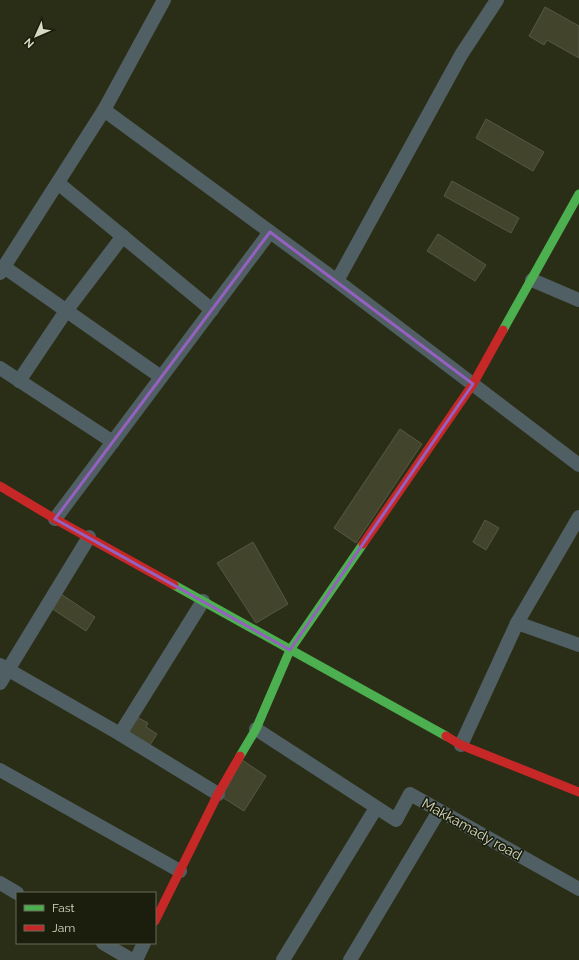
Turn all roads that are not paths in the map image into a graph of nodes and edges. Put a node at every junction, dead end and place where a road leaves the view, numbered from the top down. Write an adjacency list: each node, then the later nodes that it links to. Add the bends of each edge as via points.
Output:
1 (164, 0): 3 (street)
2 (497, 0): 10 (street, via 461,55)
3 (104, 110): 4 (street); 6 (street)
4 (58, 183): 7 (street); 8 (street)
5 (579, 194): 9 (street)
6 (270, 232): 10 (street); 12 (street)
7 (123, 236): 12 (street); 13 (street)
8 (2, 270): 13 (street)
9 (532, 280): 11 (street); 17 (street)
10 (337, 281): 17 (street)
11 (579, 300)
12 (212, 310): 15 (street)
13 (66, 311): 15 (street); 16 (street)
14 (0, 368): 16 (street)
15 (162, 378): 18 (street)
16 (19, 381): 18 (street)
17 (473, 384): 19 (street); 27 (street)
18 (113, 442): 22 (street)
19 (579, 464)
20 (0, 486): 22 (street)
21 (579, 517): 25 (street)
22 (55, 519): 23 (street)
23 (90, 537): 24 (street); 28 (street)
24 (203, 601): 27 (street); 31 (street)
25 (517, 623): 26 (street); 32 (street)
26 (579, 645)
27 (290, 650): 30 (street); 32 (street)
28 (4, 668): 29 (street); 31 (street)
29 (0, 683)
30 (256, 729): 35 (street); 36 (street, Makkamady road)
31 (120, 734): 35 (street)
32 (461, 745): 34 (street)
33 (0, 770): 38 (street)
34 (579, 792)
35 (218, 794): 38 (street)
36 (376, 808): 37 (street, Makkamady road, via 396,820 410,794); 47 (street)
37 (439, 811): 40 (street, Makkamady road); 48 (street)
38 (180, 871): 42 (street)
39 (0, 883): 41 (street)
40 (579, 889)
41 (16, 892)
42 (156, 919)
43 (105, 944): 45 (street)
44 (144, 944): 46 (street)
45 (132, 960)
46 (136, 960)
47 (283, 960)
48 (350, 960)

